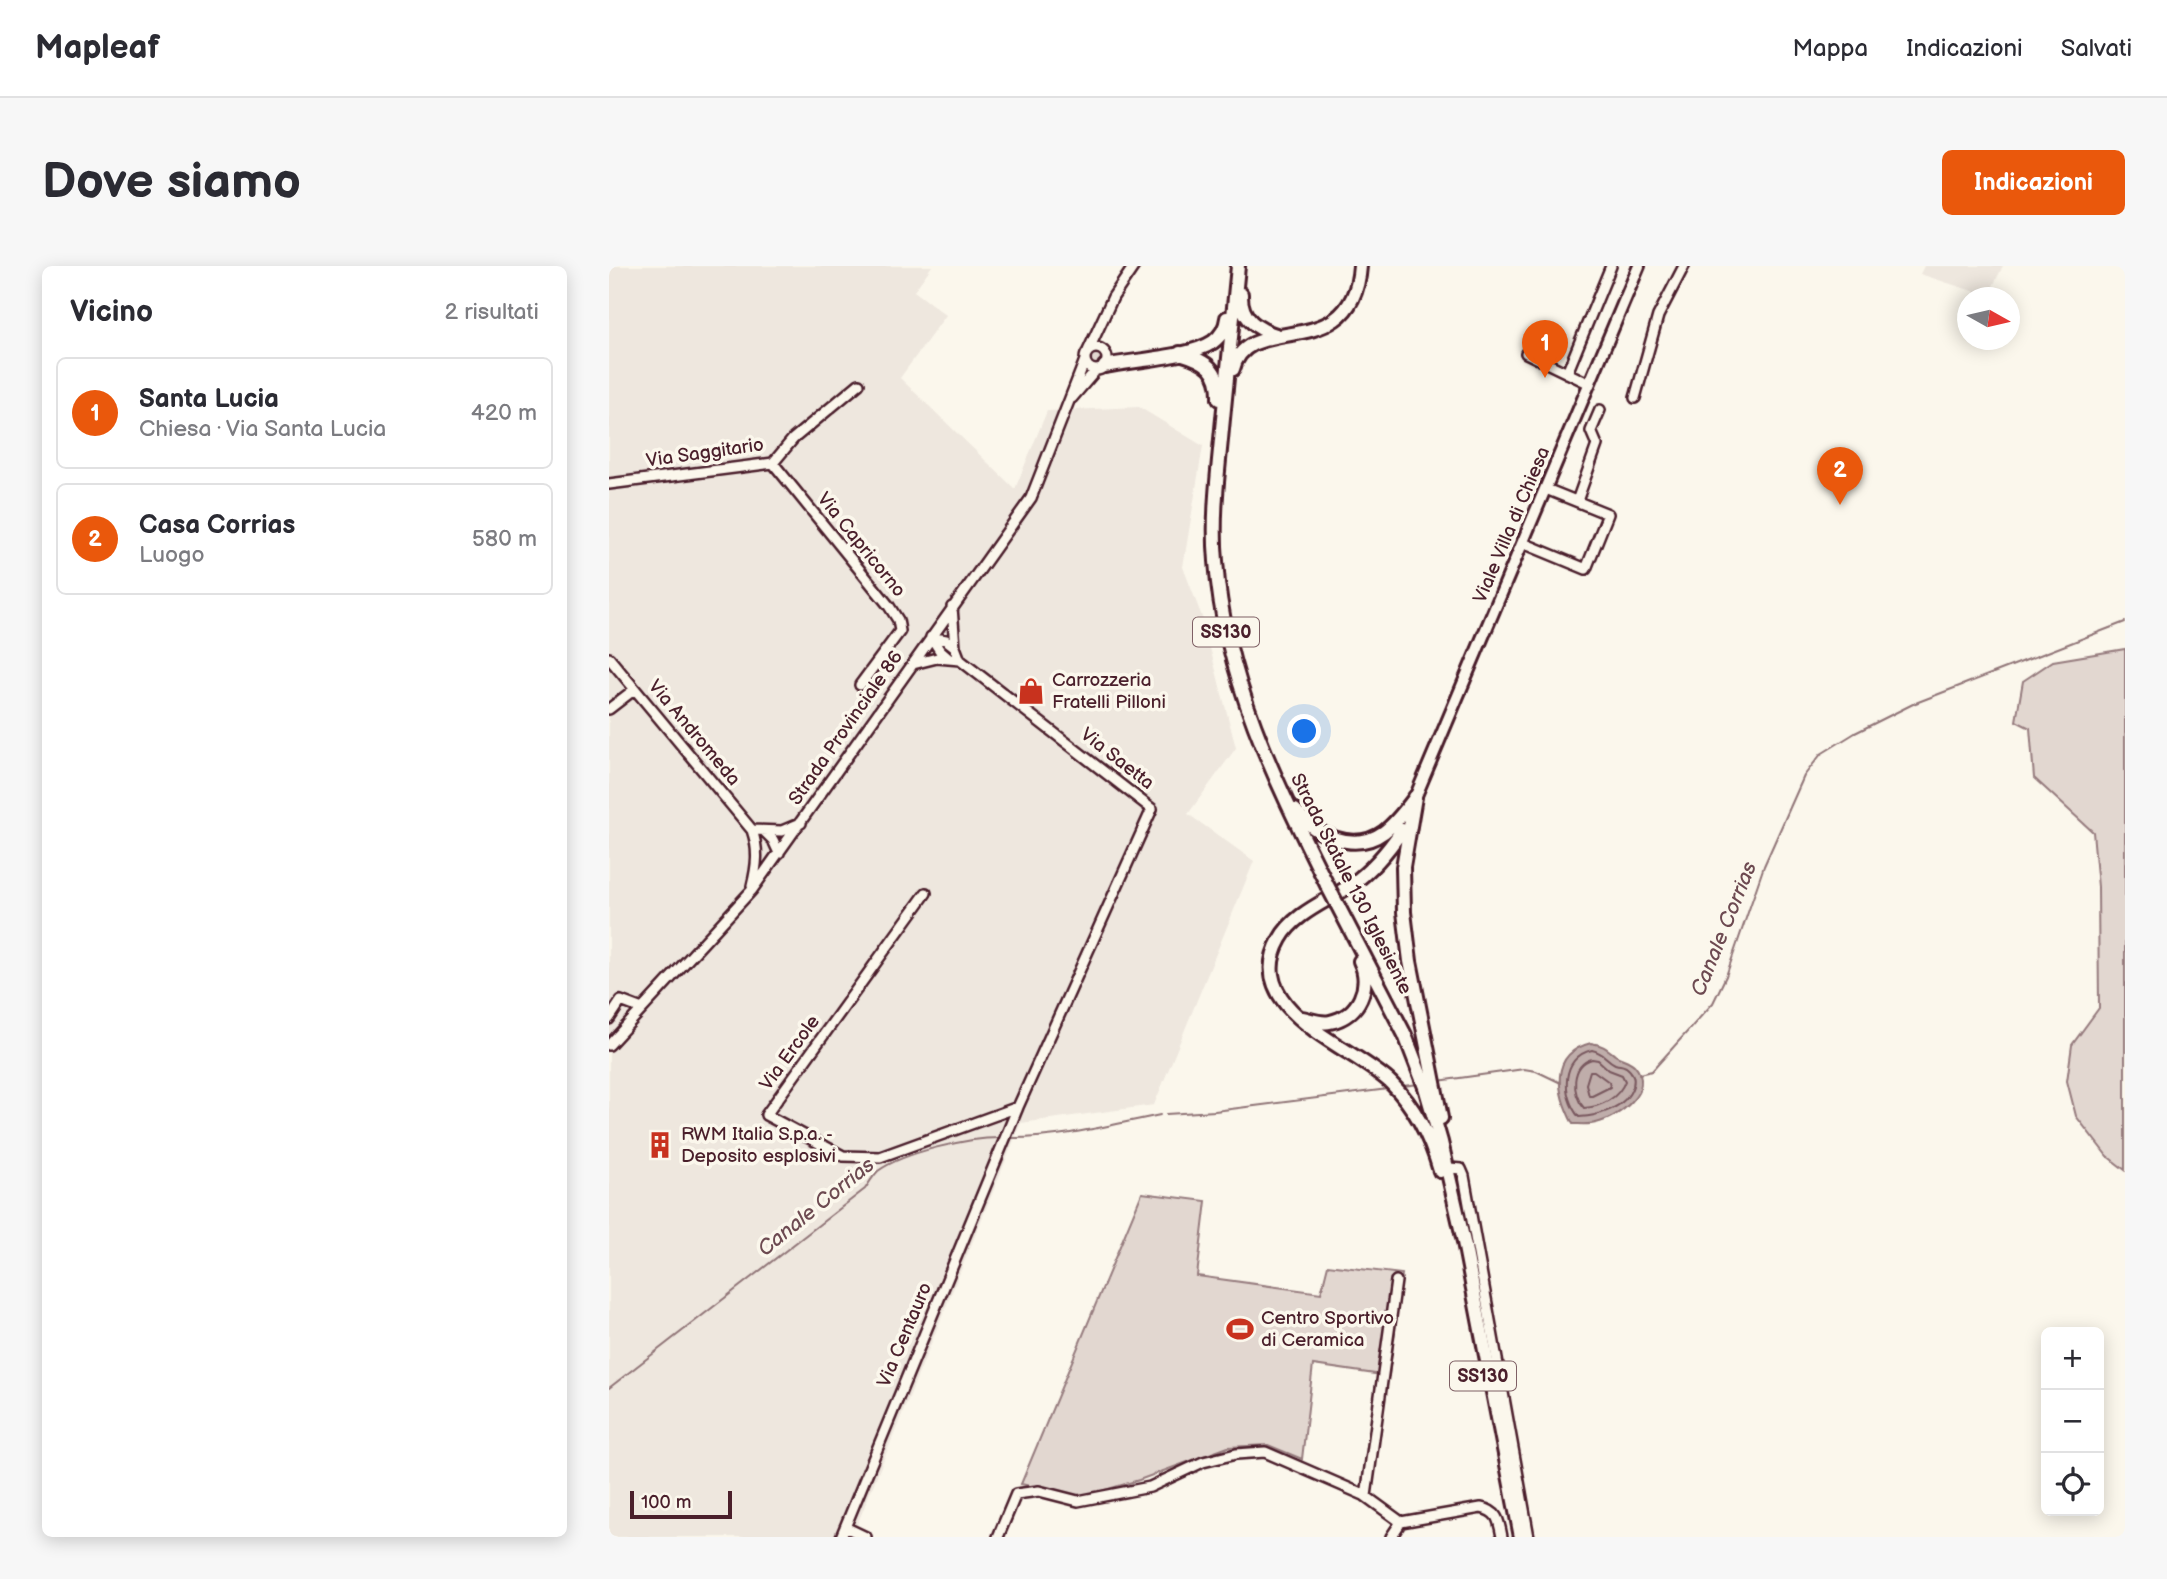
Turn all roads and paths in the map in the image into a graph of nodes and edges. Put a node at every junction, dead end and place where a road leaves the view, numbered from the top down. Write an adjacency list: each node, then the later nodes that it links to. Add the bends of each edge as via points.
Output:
1 (1134, 266): 7 (street, Strada Provinciale 86)
2 (1238, 266): 8 (highway, via 1244,311 1259,328); 9 (highway, via 1223,332 1206,346); 19 (highway, Strada Statale 130 Iglesiente / SS130)
3 (1360, 266): 8 (highway, via 1354,296 1340,316 1322,327)
4 (1611, 266): 13 (street)
5 (1639, 266): 15 (main road, Viale Villa di Chiesa)
6 (1683, 266): 16 (street, via 1658,316)
7 (1100, 323): 11 (street, Strada Provinciale 86); 12 (street)
8 (1279, 336): 19 (highway, via 1250,345 1235,360)
9 (1180, 353): 12 (highway); 19 (highway, via 1205,362 1214,373)
10 (1526, 353): 13 (street)
11 (1087, 355): 12 (street, via 1095,347); 12 (street, via 1087,366); 17 (street, Strada Provinciale 86)
12 (1102, 360): 17 (street, Strada Provinciale 86)
13 (1567, 373): 15 (street)
14 (859, 384): 20 (street, Via Saggitario, via 793,439)
15 (1590, 384): 22 (main road, Viale Villa di Chiesa)
16 (1635, 398)
17 (1068, 402): 25 (street, Strada Provinciale 86, via 1031,498)
18 (1600, 410): 23 (street, via 1591,431 1597,445)
19 (1220, 456): 36 (highway, Strada Statale 130 Iglesiente / SS130, via 1216,563 1227,640 1248,712)
20 (773, 463): 21 (street, Via Saggitario); 32 (street, Via Capricorno, via 898,620 900,631)
21 (609, 484)
22 (1546, 489): 23 (street); 24 (main road, Viale Villa di Chiesa)
23 (1577, 501): 24 (street, via 1608,514 1586,569)
24 (1523, 542): 35 (main road, Viale Villa di Chiesa)
25 (952, 607): 26 (street, Strada Provinciale 86); 27 (street, Via Saetta)
26 (931, 637): 27 (street, via 946,640); 29 (street); 31 (street, Strada Provinciale 86)
27 (955, 648): 30 (street, Via Saetta)
28 (609, 658): 33 (street, Via Andromeda)
29 (948, 658): 30 (street, Via Saetta); 31 (street, Via Saetta)
30 (960, 660): 51 (street, Via Saetta, via 1152,808)
31 (913, 664): 37 (street, Strada Provinciale 86)
32 (860, 685)
33 (635, 689): 34 (street); 38 (street, Via Andromeda)
34 (609, 709)
35 (1415, 797): 36 (highway, via 1382,834 1352,842 1327,836); 39 (main road, Viale Villa di Chiesa); 50 (highway, via 1403,867 1403,901 1431,1067)
36 (1297, 818): 45 (highway, Strada Statale 130 Iglesiente / SS130, bridge)
37 (801, 823): 40 (street); 42 (street, Strada Provinciale 86)
38 (752, 830): 40 (street); 41 (street, Via Andromeda)
39 (1402, 830): 47 (highway, via 1367,872 1298,919 1279,940 1273,962 1275,986)
40 (765, 832): 42 (street)
41 (757, 846): 42 (street); 43 (street, Via Andromeda)
42 (779, 853): 43 (street, Strada Provinciale 86)
43 (751, 890): 46 (street, Strada Provinciale 86)
44 (926, 893): 51 (street, Via Ercole, via 767,1115 843,1156 880,1157)
45 (1339, 908): 47 (highway, via 1364,971 1364,990 1354,1009 1343,1017 1322,1022); 50 (highway, Strada Statale 130 Iglesiente / SS130)
46 (642, 1009): 48 (street, via 621,1001); 49 (street, Strada Provinciale 86)
47 (1299, 1018): 54 (highway, via 1365,1061 1399,1092 1426,1132)
48 (609, 1019)
49 (609, 1045)
50 (1430, 1087): 52 (highway, Strada Statale 130 Iglesiente / SS130); 53 (highway)
51 (1019, 1107): 59 (street, Via Centauro)
52 (1441, 1142): 54 (highway, Strada Statale 130 Iglesiente / SS130); 55 (highway, Strada Statale 130 Iglesiente / SS130)
53 (1450, 1167): 55 (highway); 67 (street, via 1464,1175)
54 (1452, 1215): 65 (highway, Strada Statale 130 Iglesiente / SS130)
55 (1464, 1242): 66 (highway, Strada Statale 130 Iglesiente / SS130)
56 (1396, 1281): 57 (street)
57 (1366, 1496): 58 (street); 62 (street, via 1265,1451 1236,1454 1203,1462 1150,1487 1078,1501 1039,1491 1016,1494)
58 (1401, 1522): 63 (street); 64 (street, via 1481,1508 1495,1512)
59 (845, 1527): 60 (street, Via Centauro); 61 (street)
60 (841, 1537)
61 (866, 1537)
62 (998, 1537)
63 (1391, 1537)
64 (1501, 1537)
65 (1513, 1537)
66 (1521, 1537)
67 (1529, 1537)

